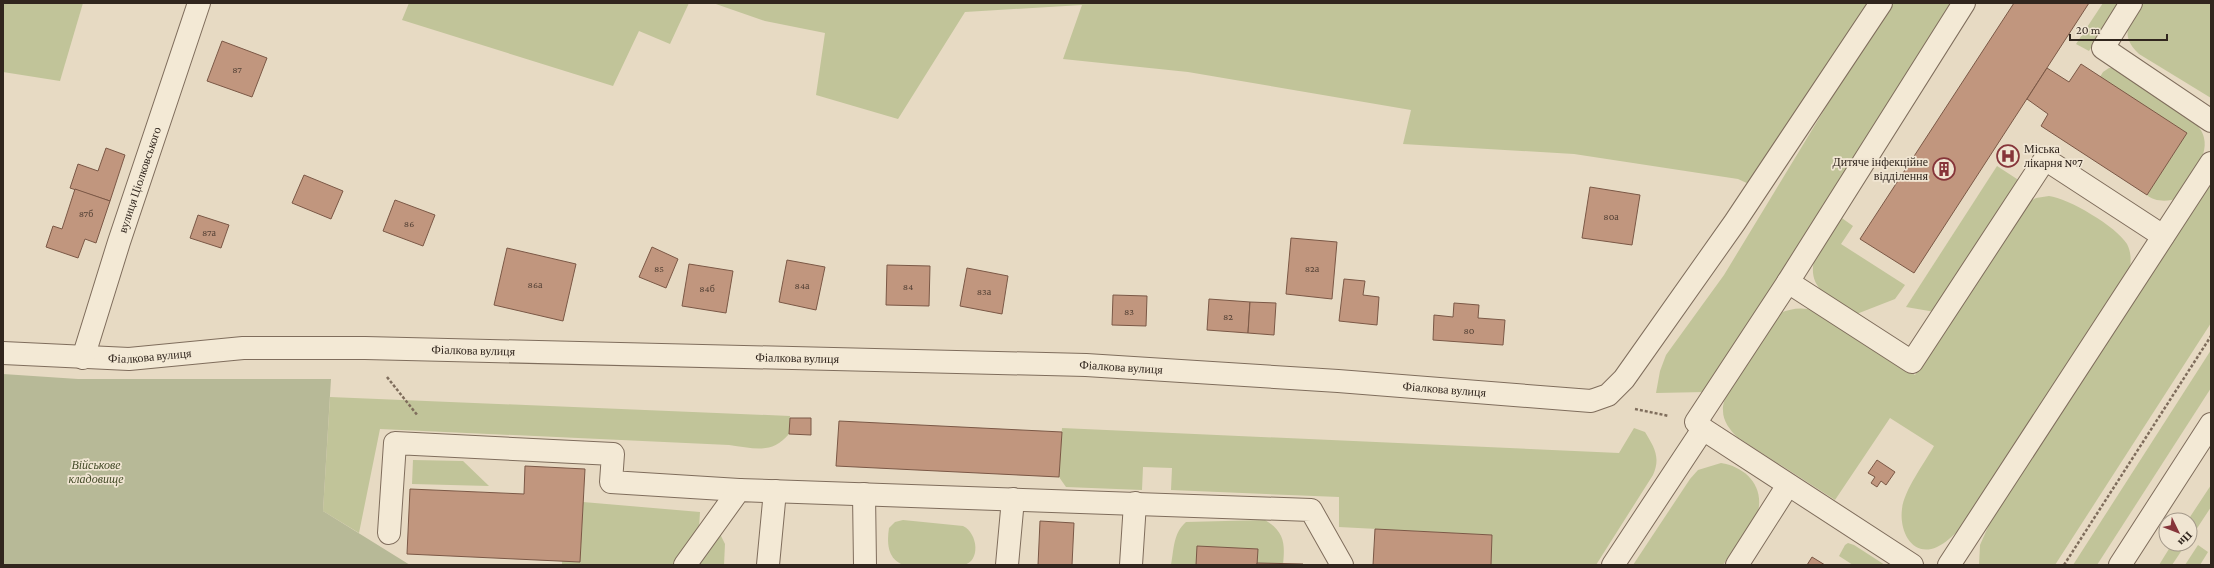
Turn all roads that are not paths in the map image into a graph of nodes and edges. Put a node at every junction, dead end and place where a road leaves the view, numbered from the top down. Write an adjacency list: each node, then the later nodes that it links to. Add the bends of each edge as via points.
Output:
1 (199, 3): 10 (street, вулиця Ціолковського)
2 (1881, 3): 10 (street, Фіалкова вулиця, via 1735,222 1624,379 1608,395 1591,401 1086,365 365,348 243,348 129,359)
3 (1964, 3): 8 (street)
4 (2132, 3): 5 (street, via 2103,48)
5 (2211, 121)
6 (2211, 163): 7 (street)
7 (2163, 236): 8 (street, via 2045,159 1912,362); 29 (street)
8 (1788, 282): 12 (street)
9 (3, 353): 10 (street, Фіалкова вулиця)
10 (83, 358)
11 (2211, 424): 30 (street)
12 (1699, 425): 13 (street); 26 (street)
13 (1788, 486): 27 (street); 28 (street)
14 (739, 490): 15 (street); 19 (street, via 611,482 613,454 395,443); 20 (street)
15 (775, 491): 16 (street); 21 (street)
16 (864, 494): 17 (street); 22 (street)
17 (1013, 499): 18 (street); 23 (street)
18 (1135, 504): 24 (street); 25 (street, via 1311,510)
19 (389, 533)
20 (685, 565)
21 (768, 565)
22 (865, 565)
23 (1007, 565)
24 (1131, 565)
25 (1342, 565)
26 (1613, 565)
27 (1737, 565)
28 (1912, 565)
29 (1950, 565)
30 (2121, 565)

